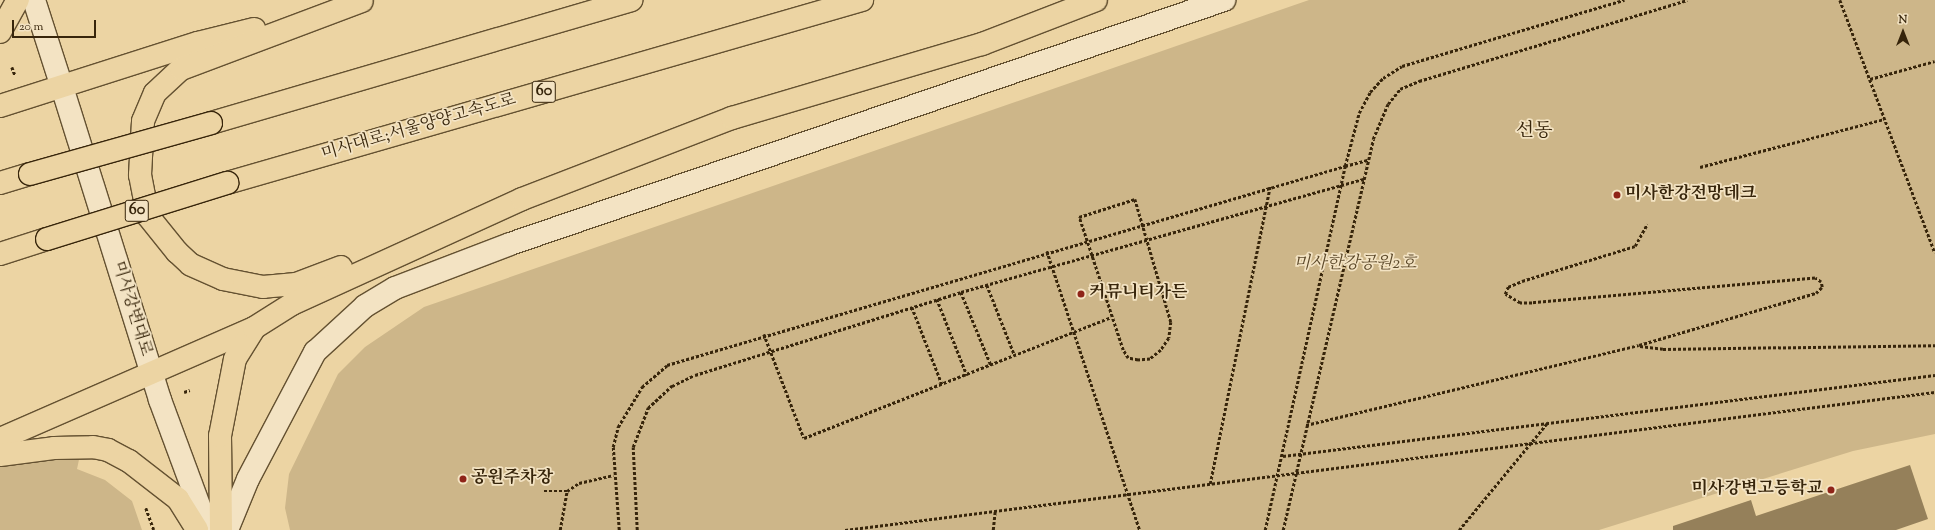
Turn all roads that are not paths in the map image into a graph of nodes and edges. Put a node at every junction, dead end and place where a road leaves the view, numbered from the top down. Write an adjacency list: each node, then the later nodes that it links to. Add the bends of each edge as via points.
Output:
1 (18, 0): 8 (highway)
2 (34, 0): 9 (street, 미사강변대로)
3 (631, 0): 11 (highway, bridge)
4 (862, 0): 13 (highway, 미사대로;서울양양고속도로 / 60, bridge, via 227,183)
5 (1096, 0): 12 (highway, via 982,44 732,118)
6 (1224, 0): 21 (street, via 510,244 395,288 365,306 315,352 248,479)
7 (365, 1): 9 (highway, via 198,43); 12 (highway, via 181,69 155,93 143,120 140,175 148,216 176,252 190,264 223,279 263,287 296,284)
8 (0, 32)
9 (62, 87): 10 (highway); 15 (street, 미사강변대로)
10 (0, 106)
11 (0, 183)
12 (522, 199): 14 (highway, via 292,304)
13 (0, 254)
14 (254, 328): 15 (highway); 20 (highway, via 235,359 220,436)
15 (151, 373): 16 (highway); 19 (street, 미사강변대로)
16 (0, 439)
17 (0, 455): 18 (highway, via 54,448 93,447 108,450 129,461 178,499)
18 (198, 530)
19 (208, 530)
20 (221, 530)
21 (227, 530)

